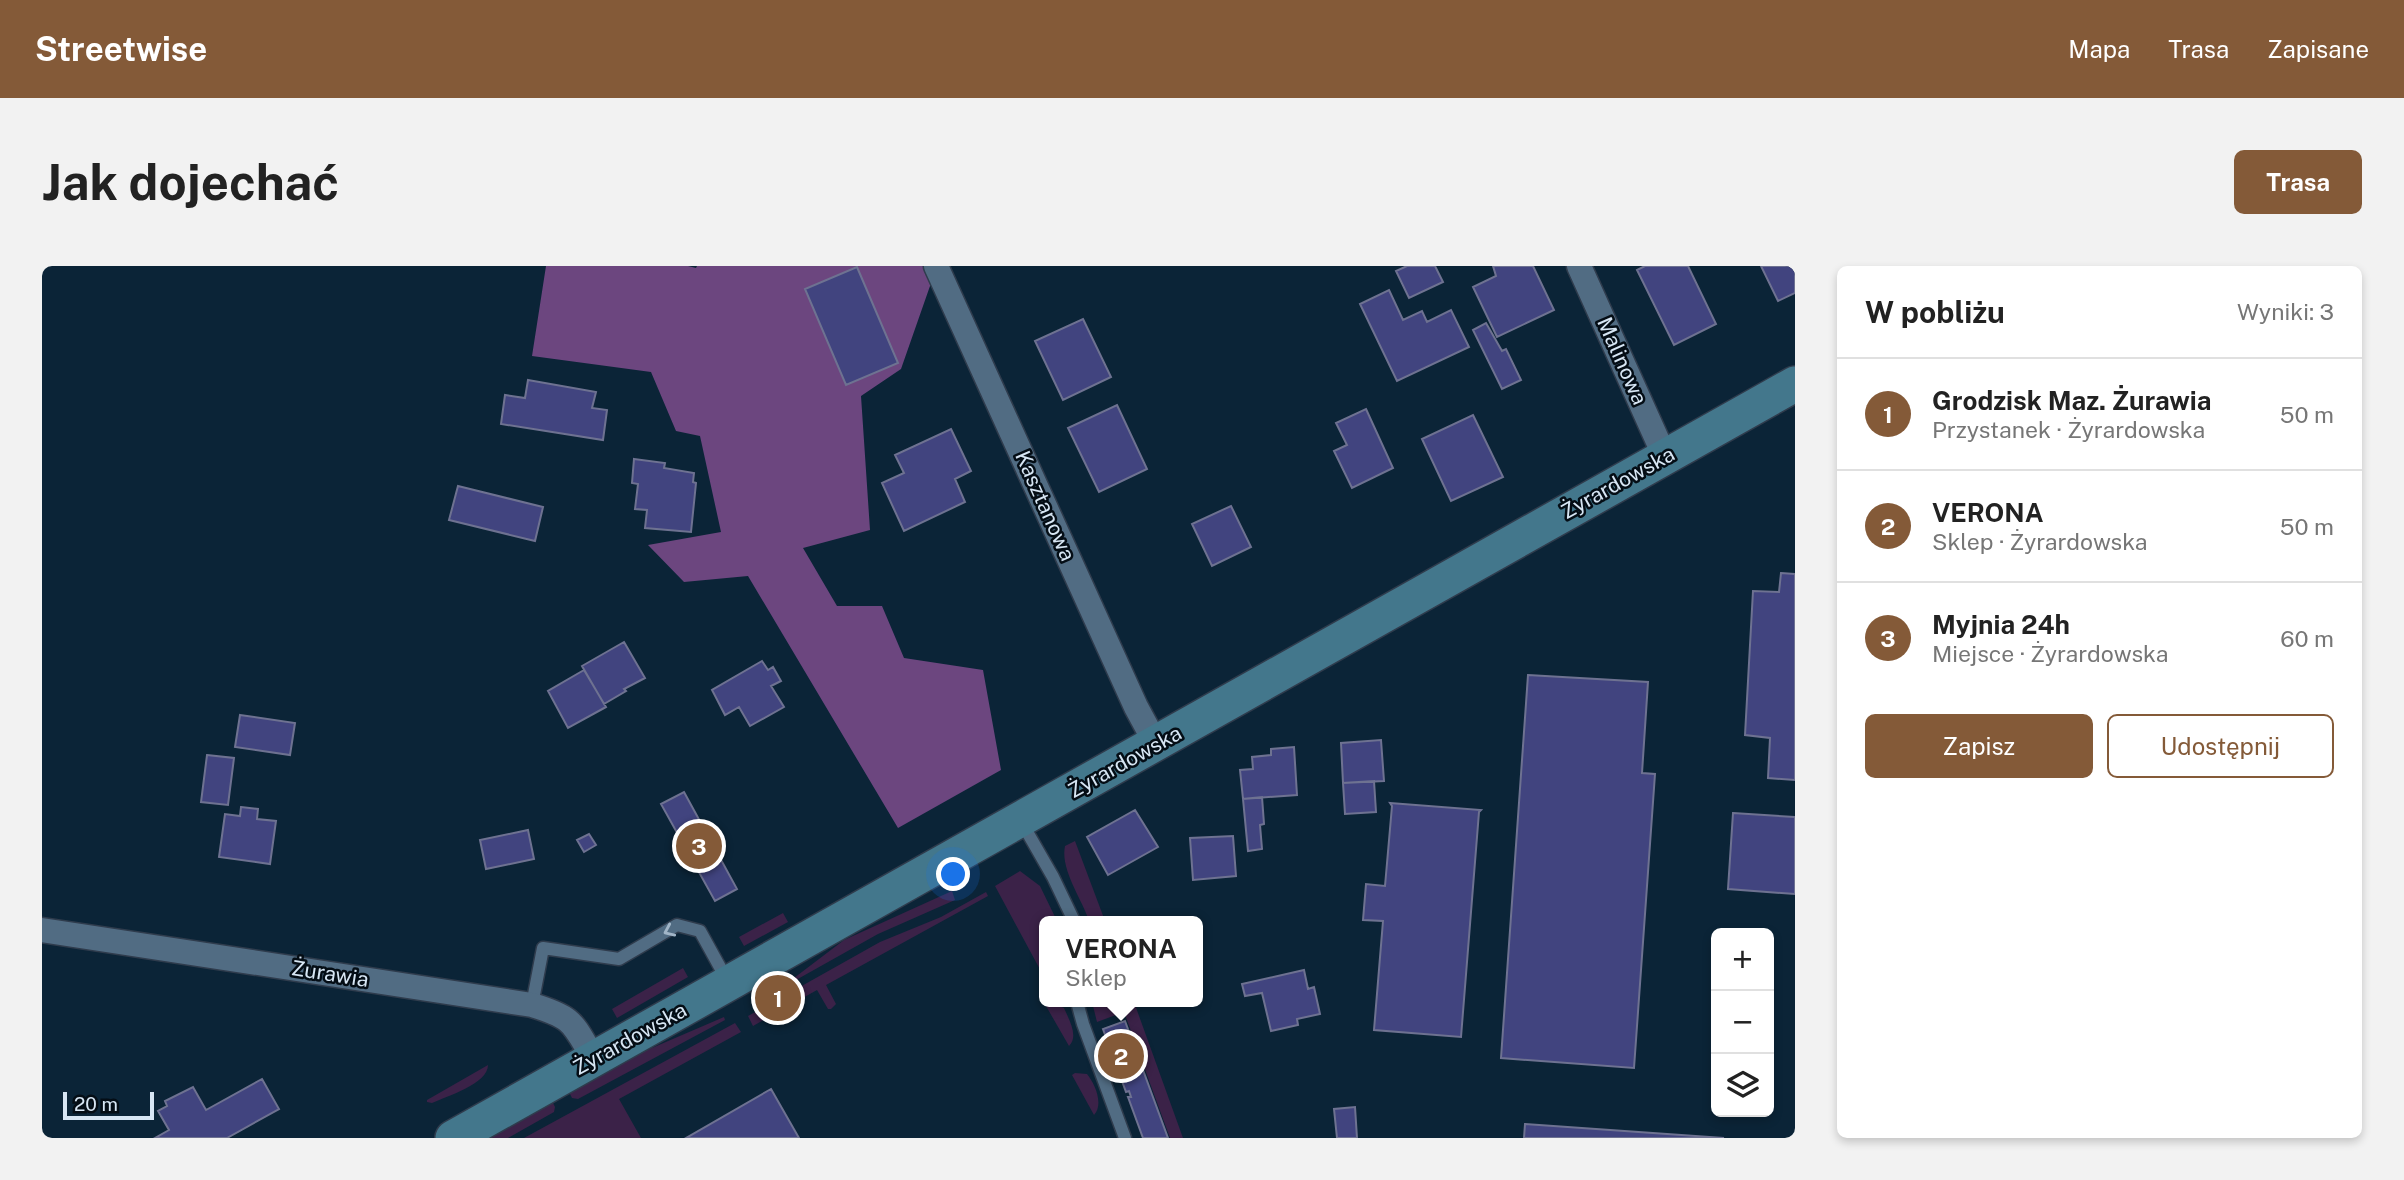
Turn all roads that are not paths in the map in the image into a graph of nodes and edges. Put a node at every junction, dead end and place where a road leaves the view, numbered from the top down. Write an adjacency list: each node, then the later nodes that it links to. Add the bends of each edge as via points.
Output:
1 (936, 266): 5 (street, Kasztanowa)
2 (1579, 266): 4 (street, Malinowa)
3 (1795, 384): 4 (main road, Żyrardowska)
4 (1665, 457): 5 (main road, Żyrardowska)
5 (1156, 744): 6 (main road, Żyrardowska)
6 (1021, 820): 7 (lane); 9 (main road, Żyrardowska)
7 (1072, 916)
8 (42, 930): 10 (street, Żurawia)
9 (729, 983): 10 (lane, one-way to 10, via 700,931 677,925 619,958 543,948); 12 (main road, Żyrardowska)
10 (532, 1005): 12 (street, Żurawia, via 572,1022)
11 (1078, 1007): 14 (lane)
12 (594, 1059): 13 (main road, Żyrardowska)
13 (453, 1138)
14 (1125, 1138)

